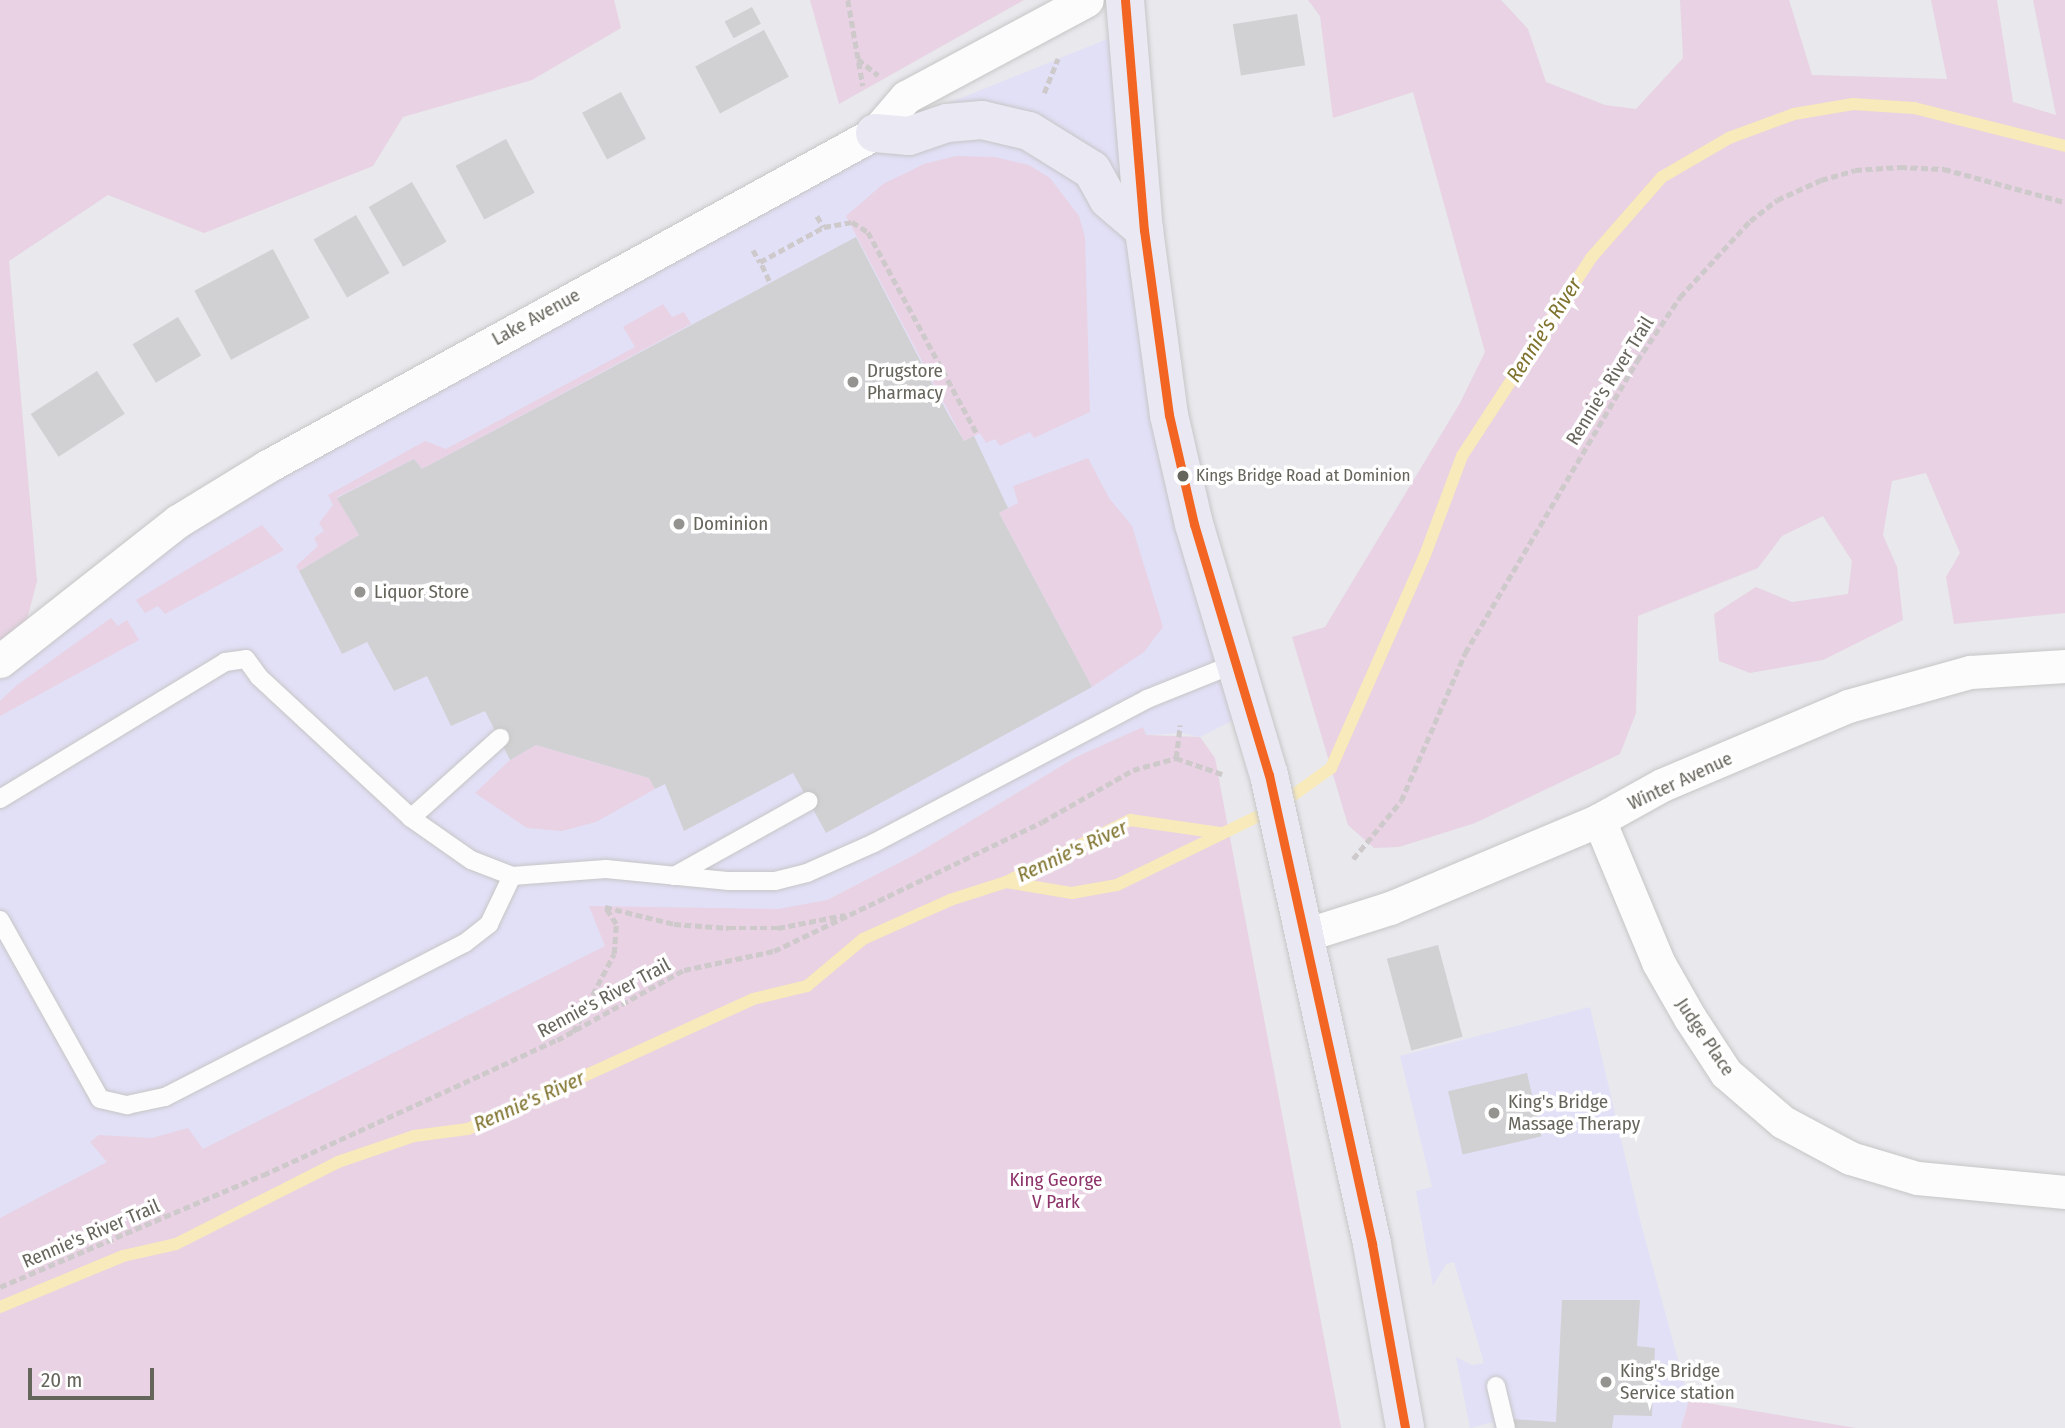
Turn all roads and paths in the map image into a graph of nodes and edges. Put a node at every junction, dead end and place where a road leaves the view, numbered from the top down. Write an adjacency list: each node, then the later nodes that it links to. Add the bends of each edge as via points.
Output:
1 (848, 0): 5 (path)
2 (1087, 0): 7 (street, Lake Avenue, via 906,97)
3 (1125, 0): 11 (main road)
4 (1063, 47): 6 (path)
5 (864, 90)
6 (1038, 107)
7 (876, 133): 11 (main road, via 909,136 947,123 982,120 1028,131 1092,170 1108,199); 16 (street, Lake Avenue, via 266,467 178,521)
8 (2065, 202): 27 (path, Rennie's River Trail, via 1944,169 1900,167 1855,170 1821,180 1777,200 1750,221 1680,297 1637,361 1465,653 1401,801)
9 (817, 216): 10 (path)
10 (824, 227): 13 (path); 15 (path, via 852,222 868,232)
11 (1144, 230): 17 (main road, via 1168,415)
12 (753, 250): 13 (path)
13 (760, 262): 14 (path)
14 (769, 281)
15 (977, 434)
16 (0, 661)
17 (1234, 664): 29 (lane, via 1147,699 874,843 807,873 775,881); 32 (main road, via 1269,775)
18 (2065, 666): 26 (street, Winter Avenue, via 1970,672 1848,706 1662,785)
19 (1180, 725): 21 (path)
20 (499, 738): 25 (lane)
21 (1175, 758): 22 (path); 30 (path, Rennie's River Trail, via 1133,770 1042,822)
22 (1222, 774)
23 (0, 799): 25 (lane, via 225,662 246,659 259,677)
24 (809, 801): 29 (lane)
25 (411, 818): 28 (lane, via 471,860)
26 (1599, 820): 32 (street, Winter Avenue, via 1390,908); 34 (street, Judge Place, via 1658,962 1690,1018 1726,1073 1783,1122 1850,1158 1917,1178)
27 (1353, 859)
28 (512, 876): 29 (lane, via 606,869); 31 (lane, via 489,923 466,943 165,1097 127,1105 100,1099)
29 (674, 876)
30 (856, 912): 33 (path, Rennie's River Trail, via 775,951 684,970); 33 (path, via 778,929 674,924 605,907 616,924 614,954)
31 (0, 920)
32 (1306, 935): 37 (main road, via 1372,1244)
33 (572, 1033): 35 (path, Rennie's River Trail, via 263,1175)
34 (2065, 1192)
35 (0, 1287)
36 (1496, 1387): 38 (lane)
37 (1405, 1428)
38 (1506, 1428)

